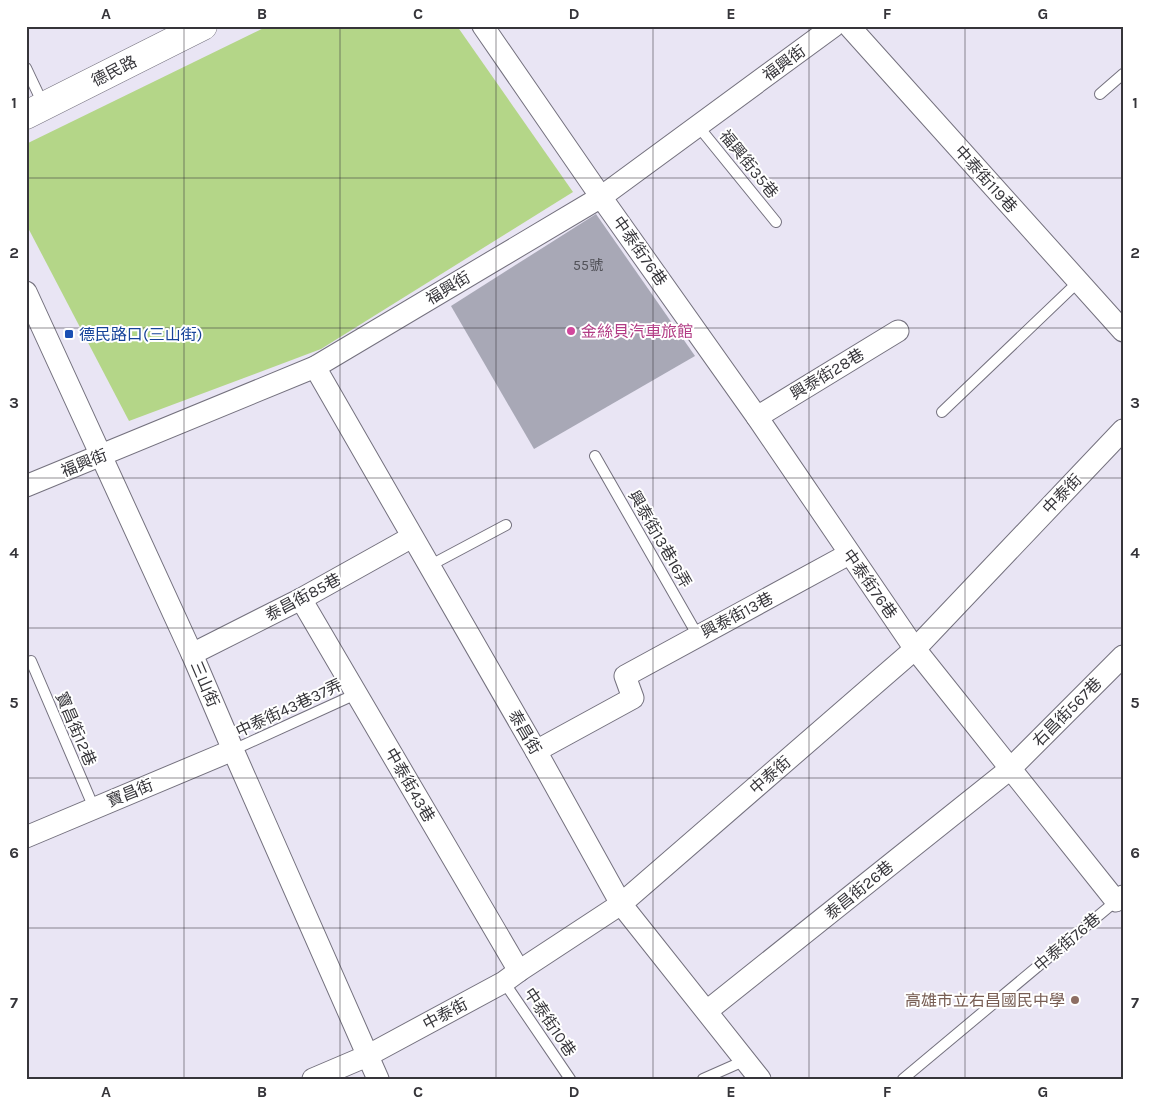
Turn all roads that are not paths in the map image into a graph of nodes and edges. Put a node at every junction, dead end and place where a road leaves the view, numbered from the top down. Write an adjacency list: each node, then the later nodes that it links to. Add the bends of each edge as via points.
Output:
1 (203, 26): 8 (street, 德民路)
2 (483, 26): 10 (street, 中泰街76巷)
3 (834, 26): 9 (street, 福興街)
4 (849, 26): 12 (street, 中泰街119巷)
5 (26, 68): 8 (lane)
6 (1123, 74): 7 (lane)
7 (1100, 94)
8 (35, 111)
9 (698, 126): 10 (street, 福興街); 11 (lane, 福興街35巷)
10 (601, 196): 16 (street, 福興街); 18 (street, 中泰街76巷)
11 (776, 222)
12 (1078, 282): 14 (street, 中泰街119巷); 17 (lane)
13 (26, 292): 20 (street, 三山街)
14 (1123, 331)
15 (898, 332): 18 (street, 興泰街28巷)
16 (315, 367): 20 (street, 福興街); 24 (street, 泰昌街)
17 (942, 412)
18 (757, 417): 25 (street, 中泰街76巷)
19 (1123, 430): 29 (street, 中泰街)
20 (101, 456): 22 (street, 福興街); 30 (street, 三山街)
21 (595, 456): 28 (lane, 興泰街13巷16弄)
22 (26, 486)
23 (506, 524): 26 (lane)
24 (412, 537): 26 (street, 泰昌街); 27 (street, 泰昌街85巷)
25 (849, 554): 28 (street, 興泰街13巷); 29 (street, 中泰街76巷)
26 (429, 566): 35 (street, 泰昌街)
27 (301, 600): 30 (street, 泰昌街85巷); 33 (street, 中泰街43巷)
28 (698, 636): 35 (street, 興泰街13巷, via 625,676 633,698)
29 (915, 649): 36 (street, 中泰街76巷); 40 (street, 中泰街)
30 (192, 654): 34 (street, 三山街)
31 (1123, 656): 36 (street, 右昌街567巷)
32 (31, 661): 37 (lane, 寶昌街12巷)
33 (356, 694): 34 (lane, 中泰街43巷37弄); 41 (street, 中泰街43巷)
34 (233, 750): 37 (street, 寶昌街); 43 (street, 三山街)
35 (536, 751): 40 (street, 泰昌街)
36 (1010, 768): 39 (street, 中泰街76巷); 42 (street, 泰昌街26巷)
37 (94, 808): 38 (street, 寶昌街)
38 (26, 837)
39 (1120, 898): 50 (lane, 中泰街76巷)
40 (621, 904): 41 (street, 中泰街); 42 (street, 泰昌街)
41 (511, 977): 43 (street, 中泰街); 47 (lane, 中泰街10巷)
42 (707, 1011): 44 (street, 泰昌街)
43 (367, 1056): 45 (street, 中泰街); 46 (street, 三山街)
44 (746, 1060): 48 (lane); 49 (street, 泰昌街)
45 (313, 1079)
46 (378, 1079)
47 (570, 1079)
48 (703, 1079)
49 (760, 1079)
50 (903, 1079)

